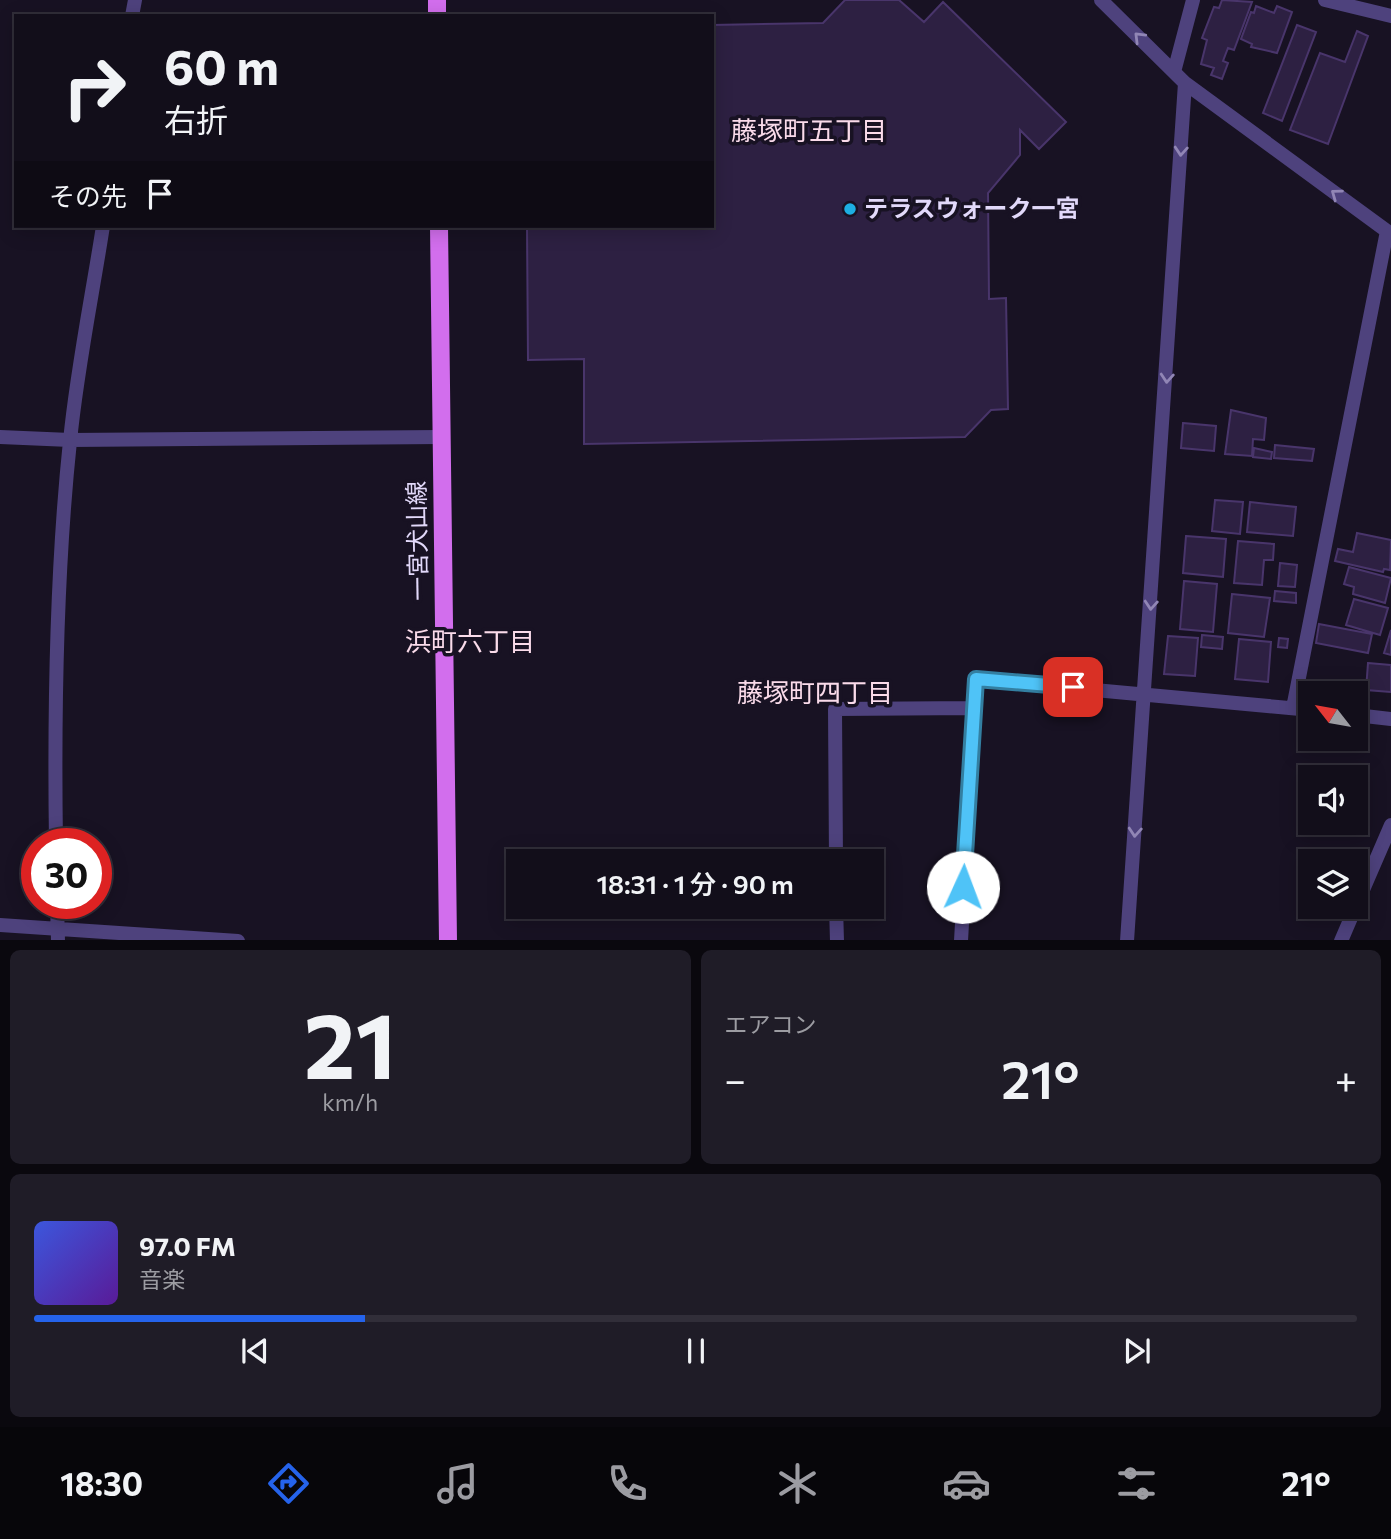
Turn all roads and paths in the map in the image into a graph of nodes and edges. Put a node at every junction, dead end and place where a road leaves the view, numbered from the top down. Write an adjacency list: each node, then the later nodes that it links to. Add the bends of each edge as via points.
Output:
1 (1101, 0): 5 (street, one-way to 1)
2 (1193, 0): 5 (street)
3 (1325, 0): 4 (street)
4 (1391, 16)
5 (1174, 72): 6 (street)
6 (1185, 83): 9 (street, one-way to 6); 13 (street, one-way to 13)
7 (103, 228): 12 (street)
8 (439, 228): 11 (main road, 一宮犬山線)
9 (1389, 233): 15 (street)
10 (0, 437): 12 (street)
11 (441, 437): 12 (street); 28 (main road, 一宮犬山線)
12 (70, 440): 20 (street, via 59,593)
13 (1145, 693): 14 (street, via 976,679); 15 (street); 31 (street, one-way to 31)
14 (974, 708): 21 (street, via 835,709); 30 (street)
15 (1293, 708): 16 (street)
16 (1298, 709)
17 (1368, 716): 18 (street)
18 (1391, 719)
19 (1391, 825): 22 (street)
20 (56, 828)
21 (836, 849)
22 (1368, 878)
23 (836, 919): 29 (street)
24 (1350, 919): 32 (street)
25 (0, 925): 26 (street)
26 (57, 934): 27 (street)
27 (238, 940)
28 (448, 940)
29 (836, 940)
30 (961, 940)
31 (1128, 940)
32 (1341, 940)

